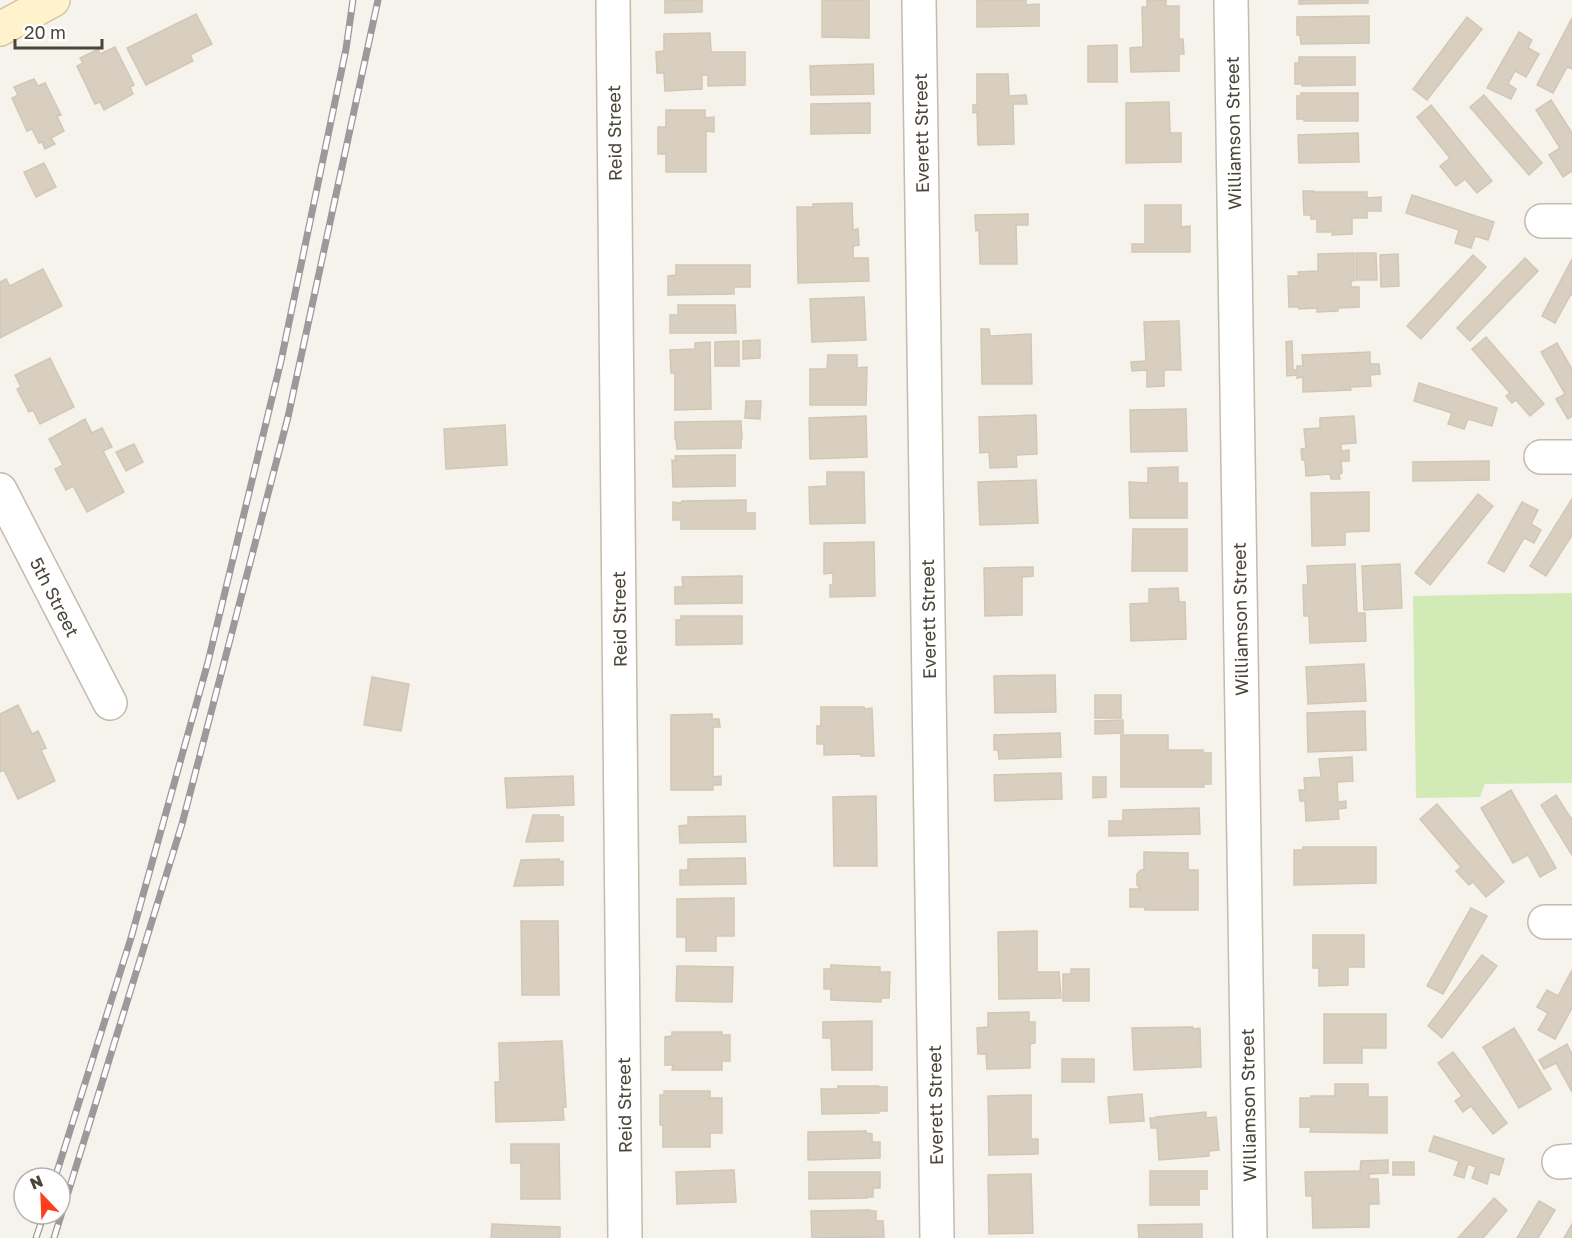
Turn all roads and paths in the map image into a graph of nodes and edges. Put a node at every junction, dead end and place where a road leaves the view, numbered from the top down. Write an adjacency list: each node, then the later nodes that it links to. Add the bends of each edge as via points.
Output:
1 (53, 0): 5 (main road)
2 (613, 0): 8 (street, Reid Street)
3 (919, 0): 9 (street, Everett Street)
4 (1231, 0): 10 (street, Williamson Street)
5 (0, 29)
6 (0, 490): 7 (street, 5th Street)
7 (110, 703)
8 (625, 1238)
9 (937, 1238)
10 (1250, 1238)

